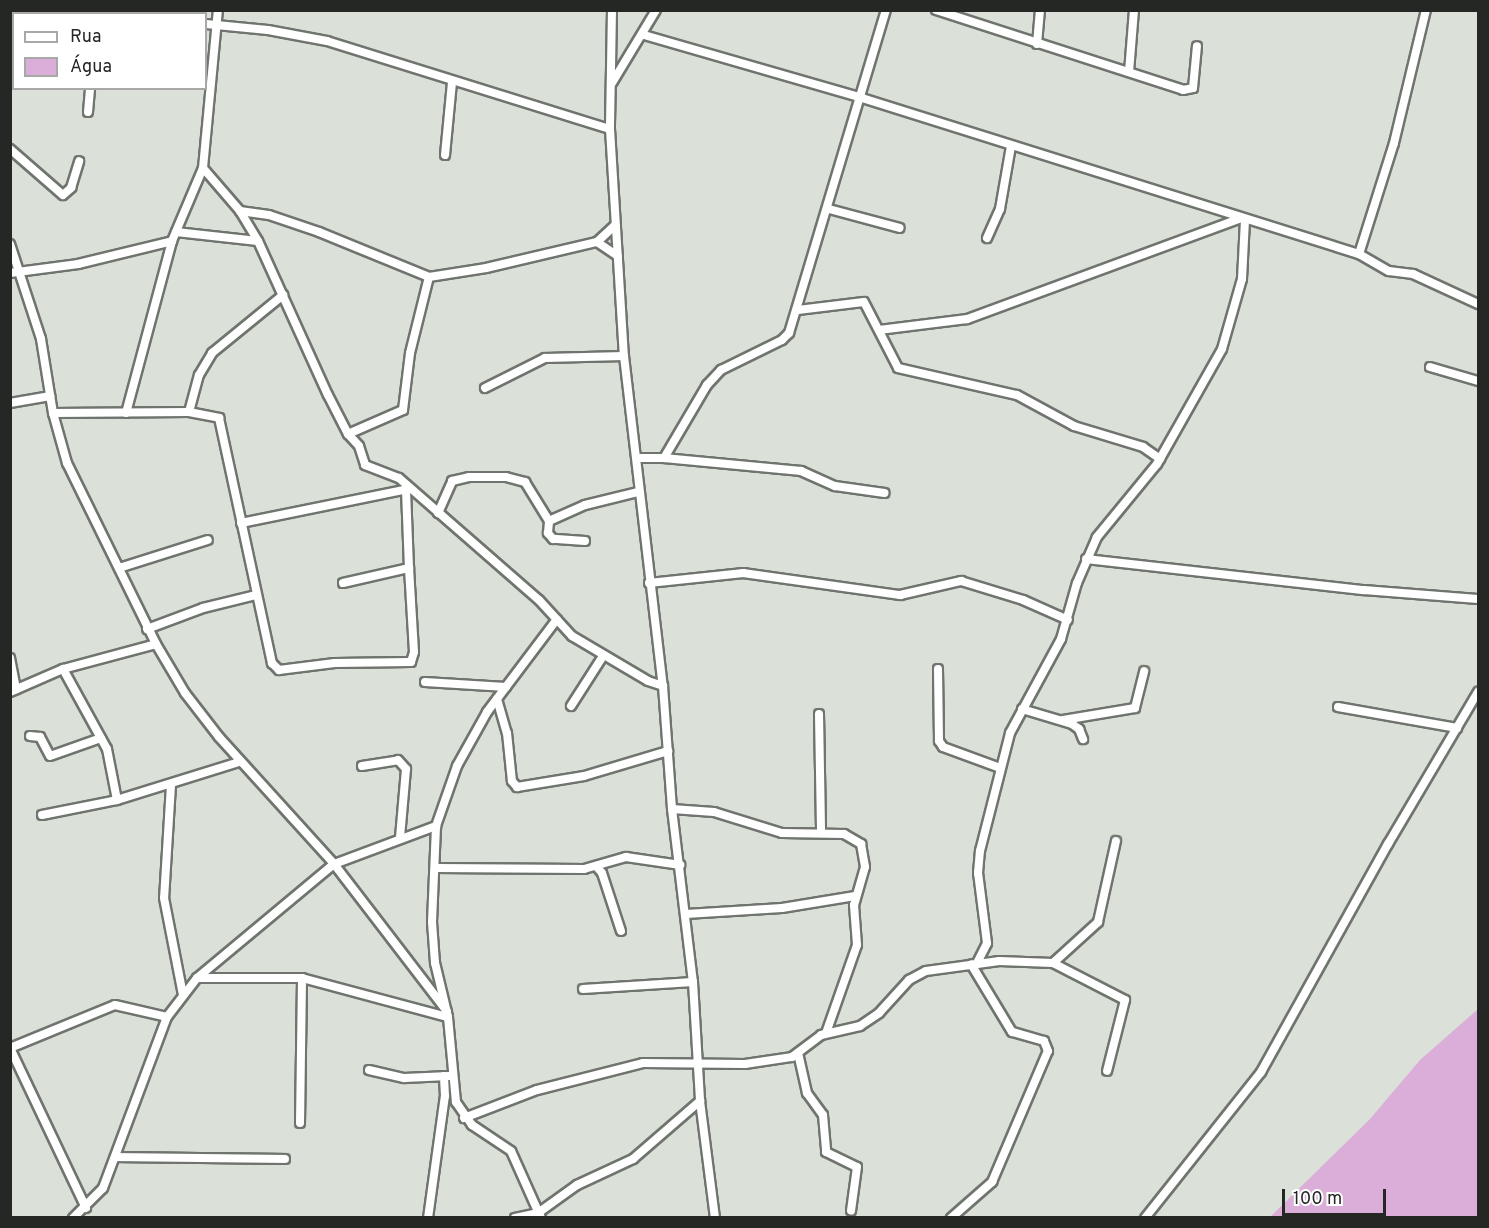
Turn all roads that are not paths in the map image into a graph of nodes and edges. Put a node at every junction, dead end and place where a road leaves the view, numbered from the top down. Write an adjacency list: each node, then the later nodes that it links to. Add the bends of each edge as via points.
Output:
1 (218, 10): 10 (street)
2 (612, 10): 16 (street)
3 (656, 10): 11 (street)
4 (885, 10): 18 (street)
5 (936, 10): 12 (street)
6 (1040, 10): 12 (street)
7 (1134, 10): 14 (street)
8 (1426, 10): 37 (street, via 1394,143)
9 (207, 24): 10 (street)
10 (217, 24): 15 (street, via 327,41); 25 (street)
11 (644, 35): 16 (street); 18 (street)
12 (1037, 44): 14 (street)
13 (1197, 46): 14 (street, via 1190,90)
14 (1129, 72)
15 (452, 82): 20 (street); 23 (street)
16 (611, 84): 20 (street)
17 (90, 90): 19 (street)
18 (862, 98): 21 (street); 26 (street)
19 (88, 112)
20 (610, 129): 29 (street)
21 (1011, 146): 28 (street); 32 (street, via 1000,209)
22 (10, 149): 24 (street, via 63,195 71,188)
23 (445, 155)
24 (79, 161)
25 (204, 168): 27 (street); 31 (street)
26 (829, 209): 30 (street); 44 (street)
27 (240, 211): 34 (street); 41 (street, via 268,215 319,232)
28 (1243, 219): 37 (street); 45 (street, via 968,319); 58 (street, via 1242,279 1222,349)
29 (615, 225): 35 (street); 38 (street)
30 (900, 228)
31 (176, 232): 33 (street); 34 (street)
32 (987, 238)
33 (172, 241): 39 (street, via 78,264); 54 (street)
34 (258, 241): 42 (street)
35 (597, 242): 38 (street); 41 (street)
36 (10, 244): 39 (street)
37 (1359, 254): 43 (street, via 1389,271 1413,274)
38 (618, 256): 46 (street)
39 (19, 270): 40 (street); 50 (street, via 41,339)
40 (10, 273)
41 (429, 277): 55 (street, via 410,353 403,410)
42 (283, 295): 52 (street, via 212,353 199,375); 55 (street)
43 (1479, 304)
44 (798, 310): 45 (street, via 864,302); 57 (street, via 782,340 734,362 708,385)
45 (879, 330): 58 (street, via 898,368 1017,395 1074,426 1143,447)
46 (624, 356): 49 (street, via 545,358); 56 (street)
47 (1430, 367): 48 (street)
48 (1479, 381)
49 (485, 388)
50 (50, 396): 51 (street); 53 (street)
51 (10, 403)
52 (189, 412): 54 (street); 64 (street, via 214,414 223,425)
53 (53, 413): 54 (street); 68 (street, via 67,464)
54 (126, 413)
55 (348, 434): 59 (street, via 369,470 394,474)
56 (637, 458): 57 (street); 60 (street)
57 (664, 458): 61 (street, via 801,471 835,486)
58 (1160, 459): 67 (street, via 1097,537)
59 (407, 489): 62 (street); 64 (street); 69 (street)
60 (638, 492): 63 (street, via 585,505); 71 (street)
61 (885, 493)
62 (438, 513): 63 (street, via 452,482 469,477 506,477 525,482); 74 (street)
63 (549, 520): 66 (street, via 548,533 553,539)
64 (241, 523): 72 (street)
65 (208, 540): 68 (street)
66 (585, 541)
67 (1086, 559): 73 (street); 75 (street)
68 (119, 568): 76 (street)
69 (409, 568): 70 (street); 72 (street, via 414,652 407,663 336,663 279,670 272,663)
70 (343, 583)
71 (649, 583): 75 (street, via 743,573 900,595 961,581 1023,600); 84 (street)
72 (256, 595): 76 (street, via 203,608)
73 (1479, 599)
74 (556, 619): 78 (street, via 572,636); 85 (street)
75 (1068, 620): 91 (street)
76 (147, 629): 77 (street)
77 (156, 644): 80 (street); 99 (street, via 185,693)
78 (603, 656): 84 (street); 89 (street)
79 (10, 658): 86 (street)
80 (63, 669): 86 (street); 96 (street)
81 (938, 669): 101 (street, via 939,741 943,747)
82 (1144, 671): 93 (street, via 1135,708)
83 (425, 682): 85 (street)
84 (663, 686): 98 (street)
85 (506, 687): 88 (street)
86 (13, 690)
87 (1479, 692): 94 (street)
88 (497, 699): 98 (street, via 507,733 512,781 518,787 584,776); 106 (street, via 464,750)
89 (572, 706)
90 (1338, 707): 94 (street)
91 (1022, 709): 93 (street); 101 (street)
92 (819, 714): 107 (street)
93 (1063, 720): 97 (street, via 1079,729)
94 (1457, 728): 145 (street, via 1261,1072)
95 (30, 736): 96 (street, via 40,738 50,756)
96 (101, 738): 103 (street)
97 (1083, 739)
98 (668, 752): 104 (street)
99 (239, 762): 102 (street); 110 (street)
100 (362, 766): 108 (street, via 398,760 406,769)
101 (1000, 768): 118 (street, via 978,873 987,943)
102 (171, 785): 103 (street); 123 (street, via 164,898)
103 (117, 800): 105 (street)
104 (672, 809): 107 (street, via 714,812 782,833); 111 (street)
105 (42, 815)
106 (436, 826): 108 (street); 113 (street)
107 (821, 833): 114 (street, via 844,834 861,844 866,867)
108 (400, 837): 110 (street)
109 (1116, 841): 117 (street, via 1098,922)
110 (334, 864): 119 (street); 124 (street)
111 (680, 865): 112 (street, via 626,857); 115 (street)
112 (596, 866): 113 (street, via 530,871); 116 (street)
113 (436, 868): 124 (street, via 432,938)
114 (855, 896): 115 (street, via 802,906); 126 (street, via 857,945)
115 (686, 914): 121 (street)
116 (621, 931)
117 (1053, 963): 118 (street); 130 (street, via 1125,1000)
118 (974, 964): 126 (street, via 916,974 860,1026); 144 (street, via 1012,1032 1044,1041 1048,1051 992,1182)
119 (197, 978): 120 (street); 123 (street)
120 (302, 978): 124 (street); 134 (street)
121 (693, 982): 122 (street); 128 (street)
122 (582, 989)
123 (183, 995): 125 (street)
124 (447, 1014): 131 (street)
125 (167, 1017): 135 (street); 137 (street, via 115,1005 10,1048)
126 (826, 1033): 127 (street)
127 (798, 1053): 128 (street, via 764,1062); 138 (street, via 807,1092 823,1115 826,1152 857,1167)
128 (698, 1066): 132 (street); 133 (street, via 664,1061 637,1065 537,1090)
129 (369, 1070): 131 (street, via 405,1078)
130 (1107, 1071)
131 (448, 1076): 133 (street); 141 (street)
132 (700, 1101): 139 (street, via 633,1159 577,1185); 143 (street)
133 (464, 1118): 139 (street, via 512,1151)
134 (300, 1123)
135 (117, 1157): 136 (street); 137 (street, via 103,1188)
136 (285, 1159)
137 (86, 1208): 140 (street)
138 (851, 1211)
139 (540, 1215): 142 (street)
140 (73, 1218)
141 (428, 1218)
142 (515, 1218)
143 (715, 1218)
144 (951, 1218)
145 (1145, 1218)

